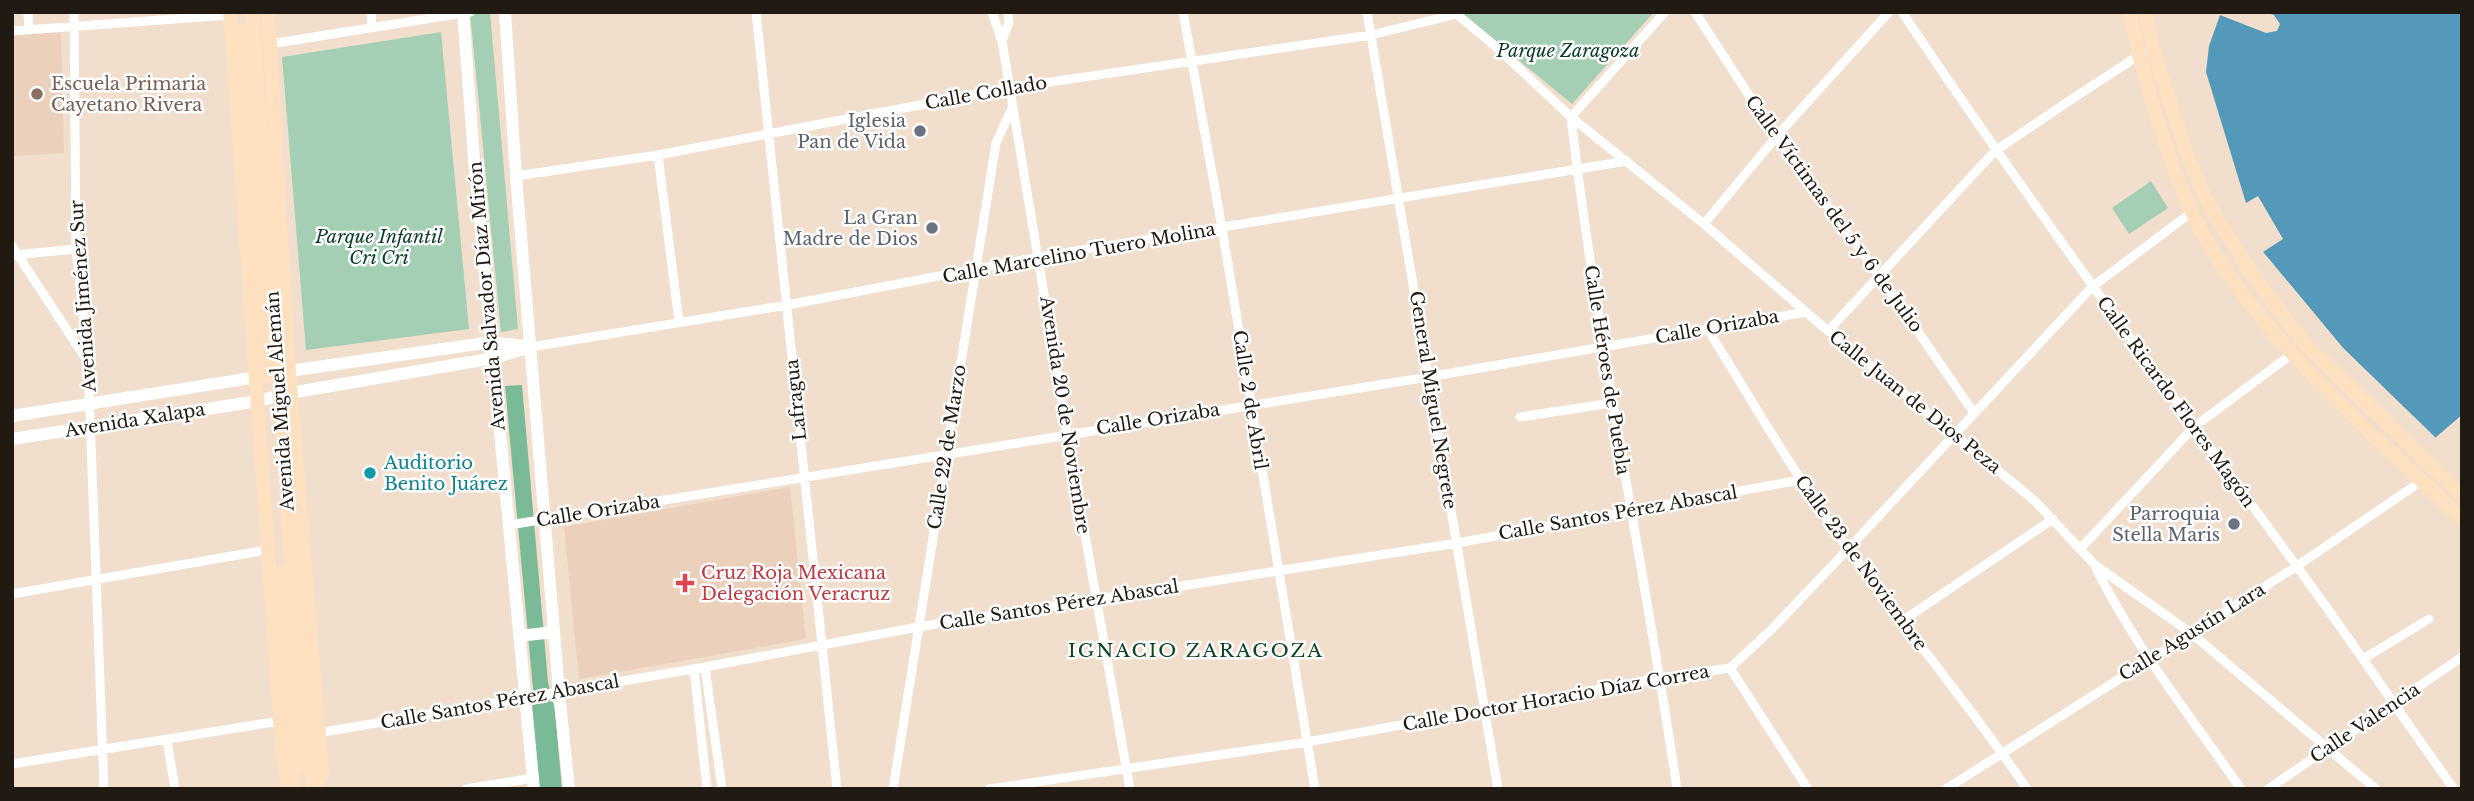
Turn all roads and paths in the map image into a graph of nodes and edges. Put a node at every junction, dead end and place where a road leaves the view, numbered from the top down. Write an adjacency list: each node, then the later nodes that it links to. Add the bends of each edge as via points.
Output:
1 (28, 12): 23 (street)
2 (74, 12): 21 (street, Avenida Jiménez Sur)
3 (252, 12): 36 (main road, Avenida Miguel Alemán)
4 (268, 12): 27 (main road)
5 (371, 12): 22 (street)
6 (505, 12): 41 (main road)
7 (756, 12): 34 (street, Lafragua)
8 (992, 12): 26 (street, Avenida 20 de Noviembre)
9 (1008, 12): 26 (street, Avenida 20 de Noviembre)
10 (1183, 12): 30 (street, Calle 2 de Abril)
11 (1367, 12): 25 (street, General Miguel Negrete)
12 (1665, 12): 33 (street)
13 (1695, 12): 35 (street, Calle Víctimas del 5 y 6 de Julio)
14 (1889, 12): 35 (street)
15 (1902, 12): 37 (street, Calle Ricardo Flores Magón)
16 (2130, 12): 29 (main road)
17 (2146, 12): 28 (main road)
18 (234, 13): 21 (street); 36 (main road, Avenida Miguel Alemán); 56 (main road)
19 (465, 13): 22 (street); 59 (main road, Avenida Salvador Díaz Mirón)
20 (1456, 13): 25 (street, Calle Collado); 33 (street, Calle Juan de Dios Peza)
21 (74, 26): 23 (street); 46 (street, Avenida Jiménez Sur)
22 (372, 28): 27 (street)
23 (29, 30): 24 (street)
24 (12, 31)
25 (1371, 35): 30 (street, Calle Collado); 42 (street, General Miguel Negrete)
26 (1002, 41): 31 (street, Avenida 20 de Noviembre)
27 (270, 44): 54 (main road)
28 (2153, 50): 29 (street); 84 (main road, via 2206,200 2250,273 2304,343)
29 (2138, 57): 37 (street); 43 (main road, via 2169,158)
30 (1191, 60): 31 (street, Calle Collado); 45 (street, Calle 2 de Abril)
31 (1009, 88): 32 (street, Avenida 20 de Noviembre); 34 (street, Calle Collado)
32 (1012, 108): 48 (street, Avenida 20 de Noviembre); 49 (street, Calle 22 de Marzo, via 996,143)
33 (1571, 117): 39 (street, Calle Juan de Dios Peza); 40 (street, Calle Héroes de Puebla)
34 (770, 135): 38 (street, Calle Collado); 52 (street, Lafragua)
35 (1776, 137): 44 (street); 50 (street, Calle Víctimas del 5 y 6 de Julio)
36 (256, 138): 98 (main road, Avenida Miguel Alemán)
37 (1995, 151): 50 (street); 51 (street, Calle Ricardo Flores Magón)
38 (658, 155): 41 (street, Calle Collado); 55 (street)
39 (1627, 161): 40 (street, Calle Marcelino Tuero Molina); 44 (street, Calle Juan de Dios Peza)
40 (1577, 168): 42 (street, Calle Marcelino Tuero Molina); 61 (street, Calle Héroes de Puebla)
41 (516, 176): 60 (main road)
42 (1401, 199): 45 (street, Calle Marcelino Tuero Molina); 67 (street, General Miguel Negrete)
43 (2192, 212): 51 (street, Calle Doctor Horacio Díaz Correa); 62 (main road, via 2217,257)
44 (1704, 224): 53 (street, Calle Juan de Dios Peza)
45 (1222, 228): 48 (street, Calle Marcelino Tuero Molina); 72 (street, Calle 2 de Abril)
46 (76, 249): 47 (street); 64 (street, Avenida Jiménez Sur)
47 (14, 252): 64 (street)
48 (1039, 257): 49 (street, Calle Marcelino Tuero Molina); 78 (street, Avenida 20 de Noviembre)
49 (975, 271): 52 (street, Calle Marcelino Tuero Molina); 82 (street, Calle 22 de Marzo)
50 (1879, 275): 58 (street); 73 (street, Calle Víctimas del 5 y 6 de Julio)
51 (2092, 287): 73 (street, Calle Doctor Horacio Díaz Correa); 77 (street, Calle Ricardo Flores Magón)
52 (787, 305): 55 (street, Calle Marcelino Tuero Molina); 85 (street, Lafragua)
53 (1807, 312): 57 (street, Calle Orizaba); 58 (street, Calle Juan de Dios Peza)
54 (285, 319): 56 (main road, via 274,329 261,330); 65 (main road)
55 (680, 322): 60 (street, Calle Marcelino Tuero Molina)
56 (252, 324): 66 (main road)
57 (1707, 328): 61 (street, Calle Orizaba); 86 (street, Calle 23 de Noviembre)
58 (1828, 331): 79 (street, Calle Juan de Dios Peza)
59 (492, 342): 60 (main road, Calle Marcelino Tuero Molina); 63 (main road, Avenida Salvador Díaz Mirón); 65 (main road, Calle Marcelino Tuero Molina)
60 (531, 347): 63 (main road, Calle Marcelino Tuero Molina); 90 (main road)
61 (1602, 347): 67 (street, Calle Orizaba); 70 (street, Calle Héroes de Puebla)
62 (2291, 354): 77 (street); 87 (main road)
63 (494, 358): 68 (main road, Calle Marcelino Tuero Molina); 93 (main road, Avenida Salvador Díaz Mirón)
64 (88, 362): 71 (street, Avenida Jiménez Sur)
65 (289, 371): 66 (main road, Calle Marcelino Tuero Molina); 68 (main road)
66 (256, 377): 69 (main road); 71 (main road, Avenida Xalapa)
67 (1428, 377): 72 (street, Calle Orizaba); 94 (street, General Miguel Negrete)
68 (290, 393): 69 (main road, Calle Marcelino Tuero Molina); 81 (main road)
69 (258, 401): 76 (main road, Avenida Xalapa); 83 (main road)
70 (1612, 403): 75 (street); 89 (street, Calle Héroes de Puebla)
71 (90, 404): 74 (main road, Avenida Xalapa); 76 (street, Avenida Jiménez Sur)
72 (1251, 404): 78 (street, Calle Orizaba); 101 (street, Calle 2 de Abril)
73 (1975, 413): 79 (street, Calle Doctor Horacio Díaz Correa)
74 (12, 416)
75 (1520, 417)
76 (91, 427): 80 (main road, Avenida Xalapa); 102 (street, Avenida Jiménez Sur)
77 (2194, 427): 95 (street); 100 (street, Calle Ricardo Flores Magón)
78 (1067, 433): 82 (street, Calle Orizaba); 104 (street, Avenida 20 de Noviembre)
79 (1955, 434): 91 (street, Calle Juan de Dios Peza); 97 (street, Calle Doctor Horacio Díaz Correa)
80 (12, 439)
81 (295, 451): 83 (main road, via 286,443 270,444); 124 (main road)
82 (947, 452): 85 (street, Calle Orizaba); 107 (street, Calle 22 de Marzo)
83 (261, 455): 96 (main road)
84 (2436, 471): 87 (street, Calle Agustín Lara); 88 (main road)
85 (804, 477): 90 (street, Calle Orizaba); 111 (street, Lafragua)
86 (1800, 480): 89 (street, Calle Santos Pérez Abascal); 97 (street, Calle 23 de Noviembre)
87 (2422, 481): 92 (main road); 100 (street, Calle Agustín Lara)
88 (2462, 496)
89 (1630, 510): 94 (street, Calle Santos Pérez Abascal); 118 (street, Calle Héroes de Puebla)
90 (545, 519): 93 (street, Calle Orizaba); 108 (main road)
91 (2053, 519): 95 (street, Calle Juan de Dios Peza); 106 (street)
92 (2462, 519)
93 (509, 524): 110 (main road, Avenida Salvador Díaz Mirón)
94 (1457, 543): 101 (street, Calle Santos Pérez Abascal); 122 (street, General Miguel Negrete)
95 (2080, 549): 99 (street, Calle Juan de Dios Peza)
96 (267, 550): 102 (street); 123 (main road)
97 (1848, 550): 106 (street, Calle 23 de Noviembre); 116 (street, Calle Doctor Horacio Díaz Correa)
98 (286, 558): 135 (main road, Avenida Miguel Alemán, via 296,764); 136 (main road, Avenida Miguel Alemán)
99 (2095, 565): 109 (street, Calle Juan de Dios Peza); 113 (street)
100 (2297, 566): 109 (street, Calle Agustín Lara); 114 (street, Calle Ricardo Flores Magón)
101 (1278, 570): 104 (street, Calle Santos Pérez Abascal); 126 (street, Calle 2 de Abril)
102 (97, 580): 103 (street); 128 (street, Avenida Jiménez Sur)
103 (12, 594)
104 (1095, 598): 107 (street, Calle Santos Pérez Abascal); 131 (street, Avenida 20 de Noviembre)
105 (2429, 619): 114 (street)
106 (1902, 621): 129 (street, Calle 23 de Noviembre)
107 (918, 627): 111 (street, Calle Santos Pérez Abascal); 142 (street, Calle 22 de Marzo)
108 (554, 632): 110 (main road); 119 (main road)
109 (2191, 633): 113 (street, Calle Agustín Lara); 127 (street, Calle Juan de Dios Peza)
110 (519, 636): 120 (main road, Avenida Salvador Díaz Mirón)
111 (822, 645): 115 (street, Calle Santos Pérez Abascal); 141 (street, Lafragua)
112 (2462, 657): 121 (street, Calle Valencia)
113 (2150, 659): 129 (street, Calle Agustín Lara); 151 (street)
114 (2362, 659): 121 (street, Calle Ricardo Flores Magón)
115 (705, 667): 117 (street, Calle Santos Pérez Abascal); 140 (street)
116 (1730, 668): 118 (street, Calle Doctor Horacio Díaz Correa); 148 (street)
117 (694, 669): 119 (street, Calle Santos Pérez Abascal); 139 (street)
118 (1661, 678): 122 (street, Calle Doctor Horacio Díaz Correa); 147 (street, Calle Héroes de Puebla)
119 (559, 692): 120 (street, Calle Santos Pérez Abascal); 138 (main road)
120 (524, 698): 124 (street, Calle Santos Pérez Abascal); 132 (main road, Avenida Salvador Díaz Mirón)
121 (2393, 705): 127 (street, Calle Valencia); 154 (street, Calle Ricardo Flores Magón)
122 (1485, 710): 126 (street, Calle Doctor Horacio Díaz Correa); 146 (street, General Miguel Negrete)
123 (280, 721): 125 (street); 135 (main road)
124 (318, 733): 136 (main road, via 322,772)
125 (167, 740): 128 (street); 134 (street)
126 (1307, 742): 131 (street, Calle Doctor Horacio Díaz Correa); 145 (street, Calle 2 de Abril)
127 (2328, 748): 152 (street, Calle Valencia); 153 (street, Calle Juan de Dios Peza)
128 (103, 749): 130 (street); 133 (street, Avenida Jiménez Sur)
129 (2002, 752): 149 (street, Calle Agustín Lara); 150 (street, Calle 23 de Noviembre)
130 (12, 764)
131 (1126, 769): 143 (street, Calle Doctor Horacio Díaz Correa); 144 (street, Avenida 20 de Noviembre)
132 (534, 783): 137 (street)
133 (104, 789)
134 (175, 789)
135 (290, 789)
136 (315, 789)
137 (466, 789)
138 (569, 789)
139 (707, 789)
140 (722, 789)
141 (837, 789)
142 (893, 789)
143 (989, 789)
144 (1130, 789)
145 (1315, 789)
146 (1498, 789)
147 (1677, 789)
148 (1808, 789)
149 (1946, 789)
150 (2027, 789)
151 (2241, 789)
152 (2268, 789)
153 (2376, 789)
154 (2454, 789)

